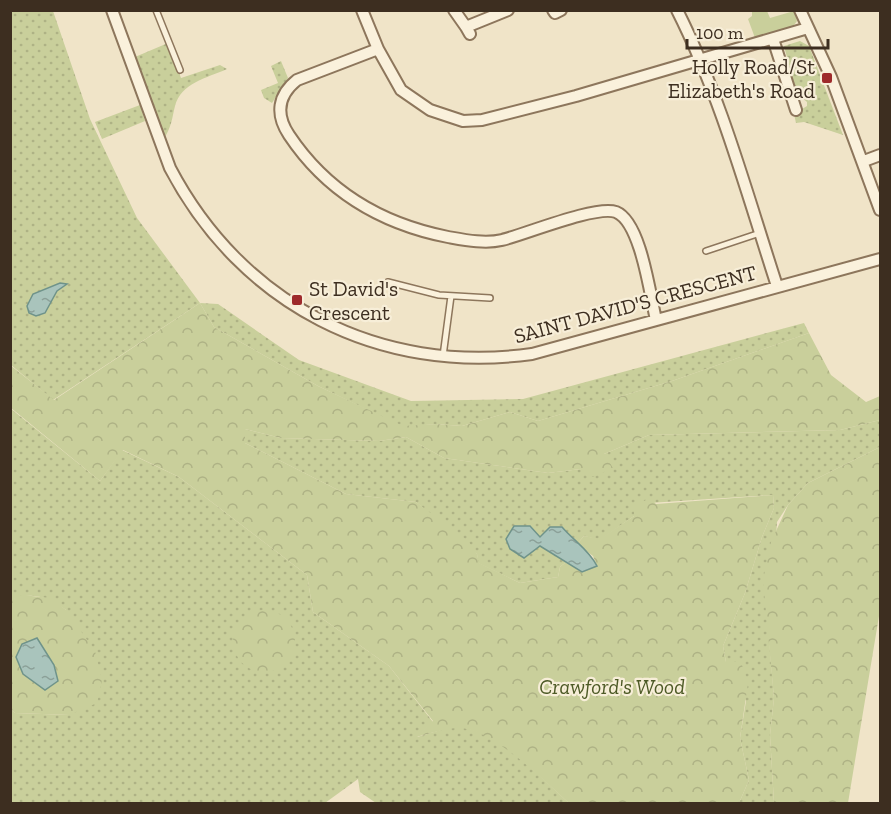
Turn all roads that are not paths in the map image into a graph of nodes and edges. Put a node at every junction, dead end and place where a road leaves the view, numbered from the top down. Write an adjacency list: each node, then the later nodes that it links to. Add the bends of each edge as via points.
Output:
1 (125, 10): 10 (street)
2 (156, 10): 15 (lane)
3 (362, 10): 13 (street)
4 (454, 10): 5 (street, via 468,30)
5 (508, 10)
6 (553, 10): 7 (street)
7 (561, 10)
8 (677, 10): 14 (street)
9 (800, 10): 11 (street)
10 (113, 13): 28 (street, SAINT DAVID'S CRESCENT, via 171,168 182,191 226,250 267,287 316,319 386,347)
11 (808, 28): 12 (street); 18 (street)
12 (773, 39): 14 (street); 16 (street)
13 (378, 49): 14 (street, via 390,74 408,97 463,122); 27 (street, via 297,80 280,102 280,115 288,133 326,179 354,202 386,219 422,232 473,241 500,241 596,212 616,212 631,224)
14 (700, 61): 20 (street)
15 (180, 70)
16 (796, 110)
17 (880, 155): 18 (street)
18 (864, 161): 19 (street)
19 (880, 210)
20 (760, 233): 21 (lane); 24 (street)
21 (706, 251)
22 (880, 259): 24 (street, SAINT DAVID'S CRESCENT)
23 (388, 282): 25 (lane)
24 (777, 286): 27 (street, SAINT DAVID'S CRESCENT)
25 (451, 296): 26 (lane); 28 (lane)
26 (490, 298)
27 (656, 320): 28 (street, SAINT DAVID'S CRESCENT, via 532,354)
28 (443, 358)

